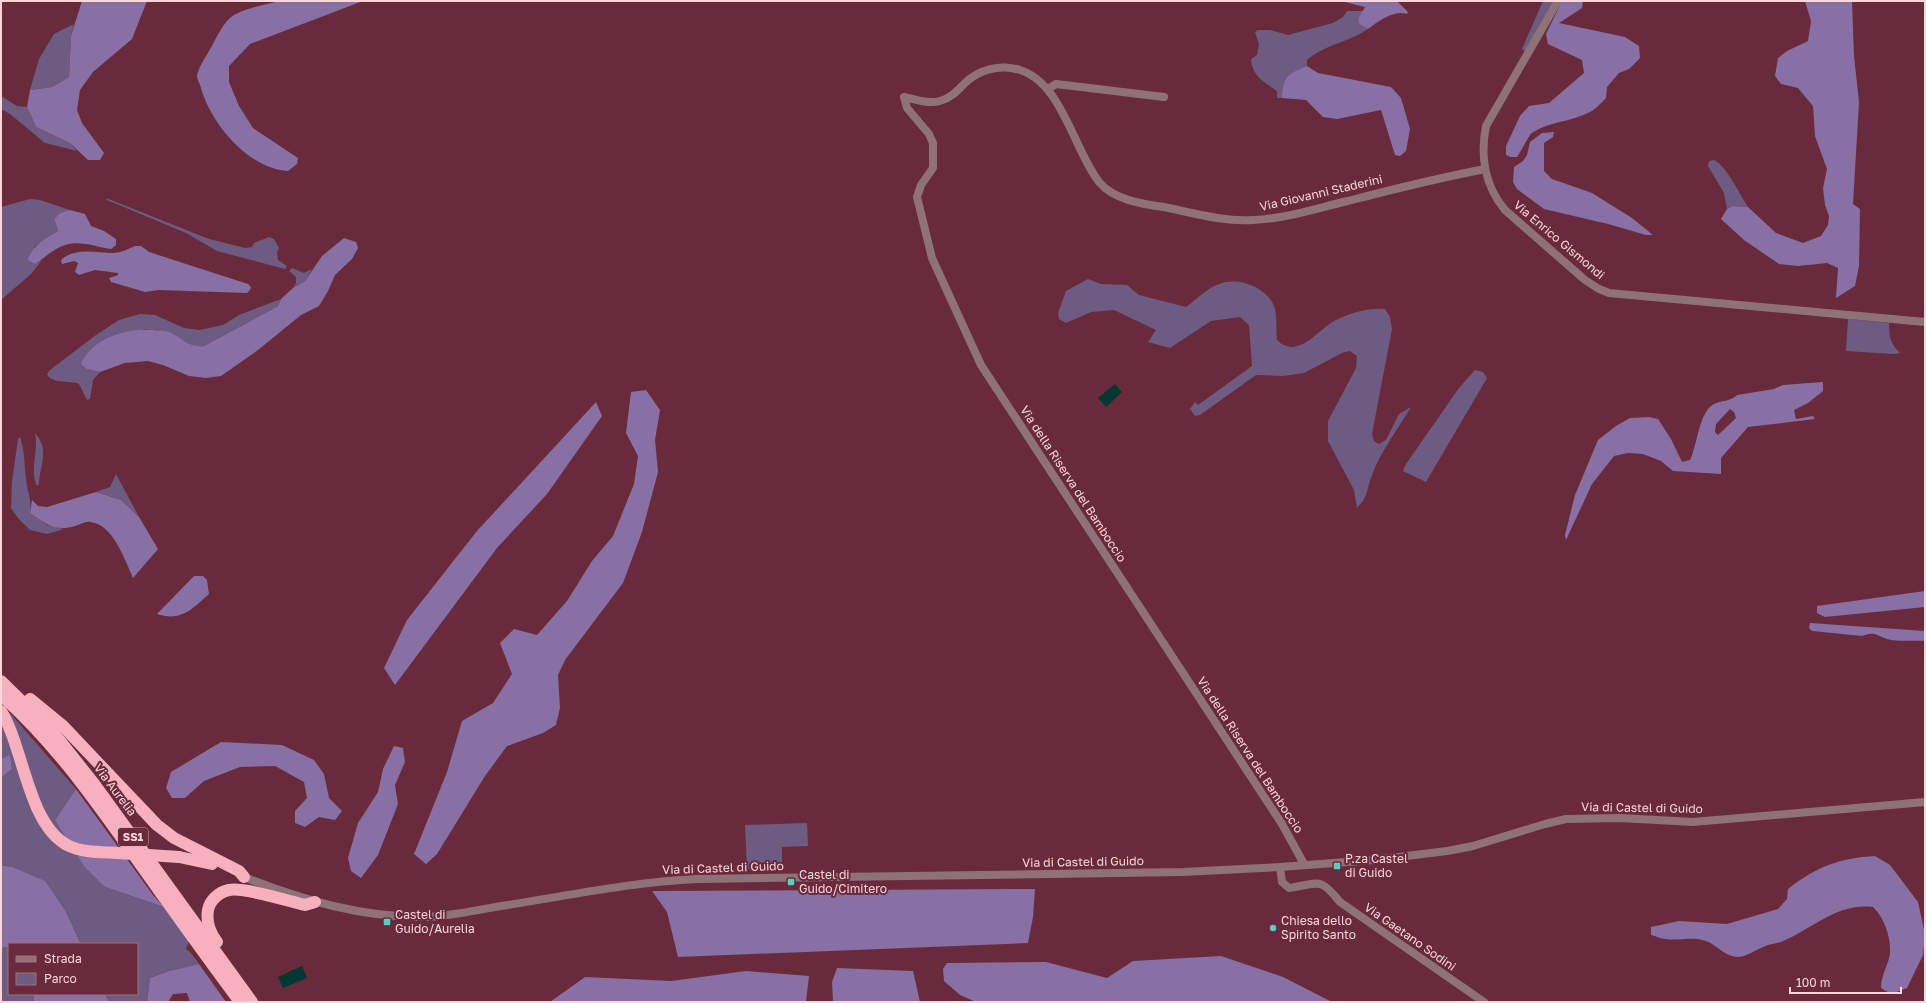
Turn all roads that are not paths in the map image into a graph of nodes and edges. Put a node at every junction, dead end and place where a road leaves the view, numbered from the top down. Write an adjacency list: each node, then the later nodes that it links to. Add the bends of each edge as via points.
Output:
1 (1558, 1): 5 (street, Via Enrico Gismondi, via 1486,126)
2 (1048, 89): 3 (street, Via Giovanni Staderini, via 1030,74 1015,69 999,68 977,74 942,101 930,102); 4 (street, via 1056,84); 5 (street, Via Giovanni Staderini, via 1101,184 1110,192 1122,197 1159,207 1234,220 1263,219)
3 (904, 97): 12 (street, Via della Riserva del Bamboccio, via 907,108 931,136 934,146 932,168 917,197 932,258 981,365 1282,824)
4 (1164, 97)
5 (1485, 168): 6 (street, Via Enrico Gismondi, via 1492,191 1505,210 1585,280 1606,292 1626,296)
6 (1925, 322)
7 (1, 675): 14 (highway, via 63,726 157,825 174,838 239,871)
8 (1, 681): 17 (highway, Via Aurelia / SS1, via 53,732 91,779)
9 (1, 695): 16 (highway, Via Aurelia / SS1, via 45,739 88,791)
10 (1, 711): 14 (highway, bridge, via 16,741 33,798 50,831 58,839 79,849 179,857 210,863)
11 (1925, 802): 12 (street, Via di Castel di Guido, via 1693,822 1613,817 1566,819 1479,845 1452,850 1374,860)
12 (1304, 864): 13 (street, Via di Castel di Guido)
13 (1280, 867): 15 (street, Via di Castel di Guido, via 1183,872 688,880 620,886 427,917 356,911); 19 (street, Via Gaetano Sodini, via 1282,882 1290,888 1317,883 1327,886 1340,902)
14 (244, 877): 15 (street, Via di Castel di Guido)
15 (315, 902): 18 (highway, via 305,905 241,890 230,890 221,892 210,905 208,920 213,938)
16 (240, 1002)
17 (252, 1002)
18 (259, 1002)
19 (1484, 1002)

